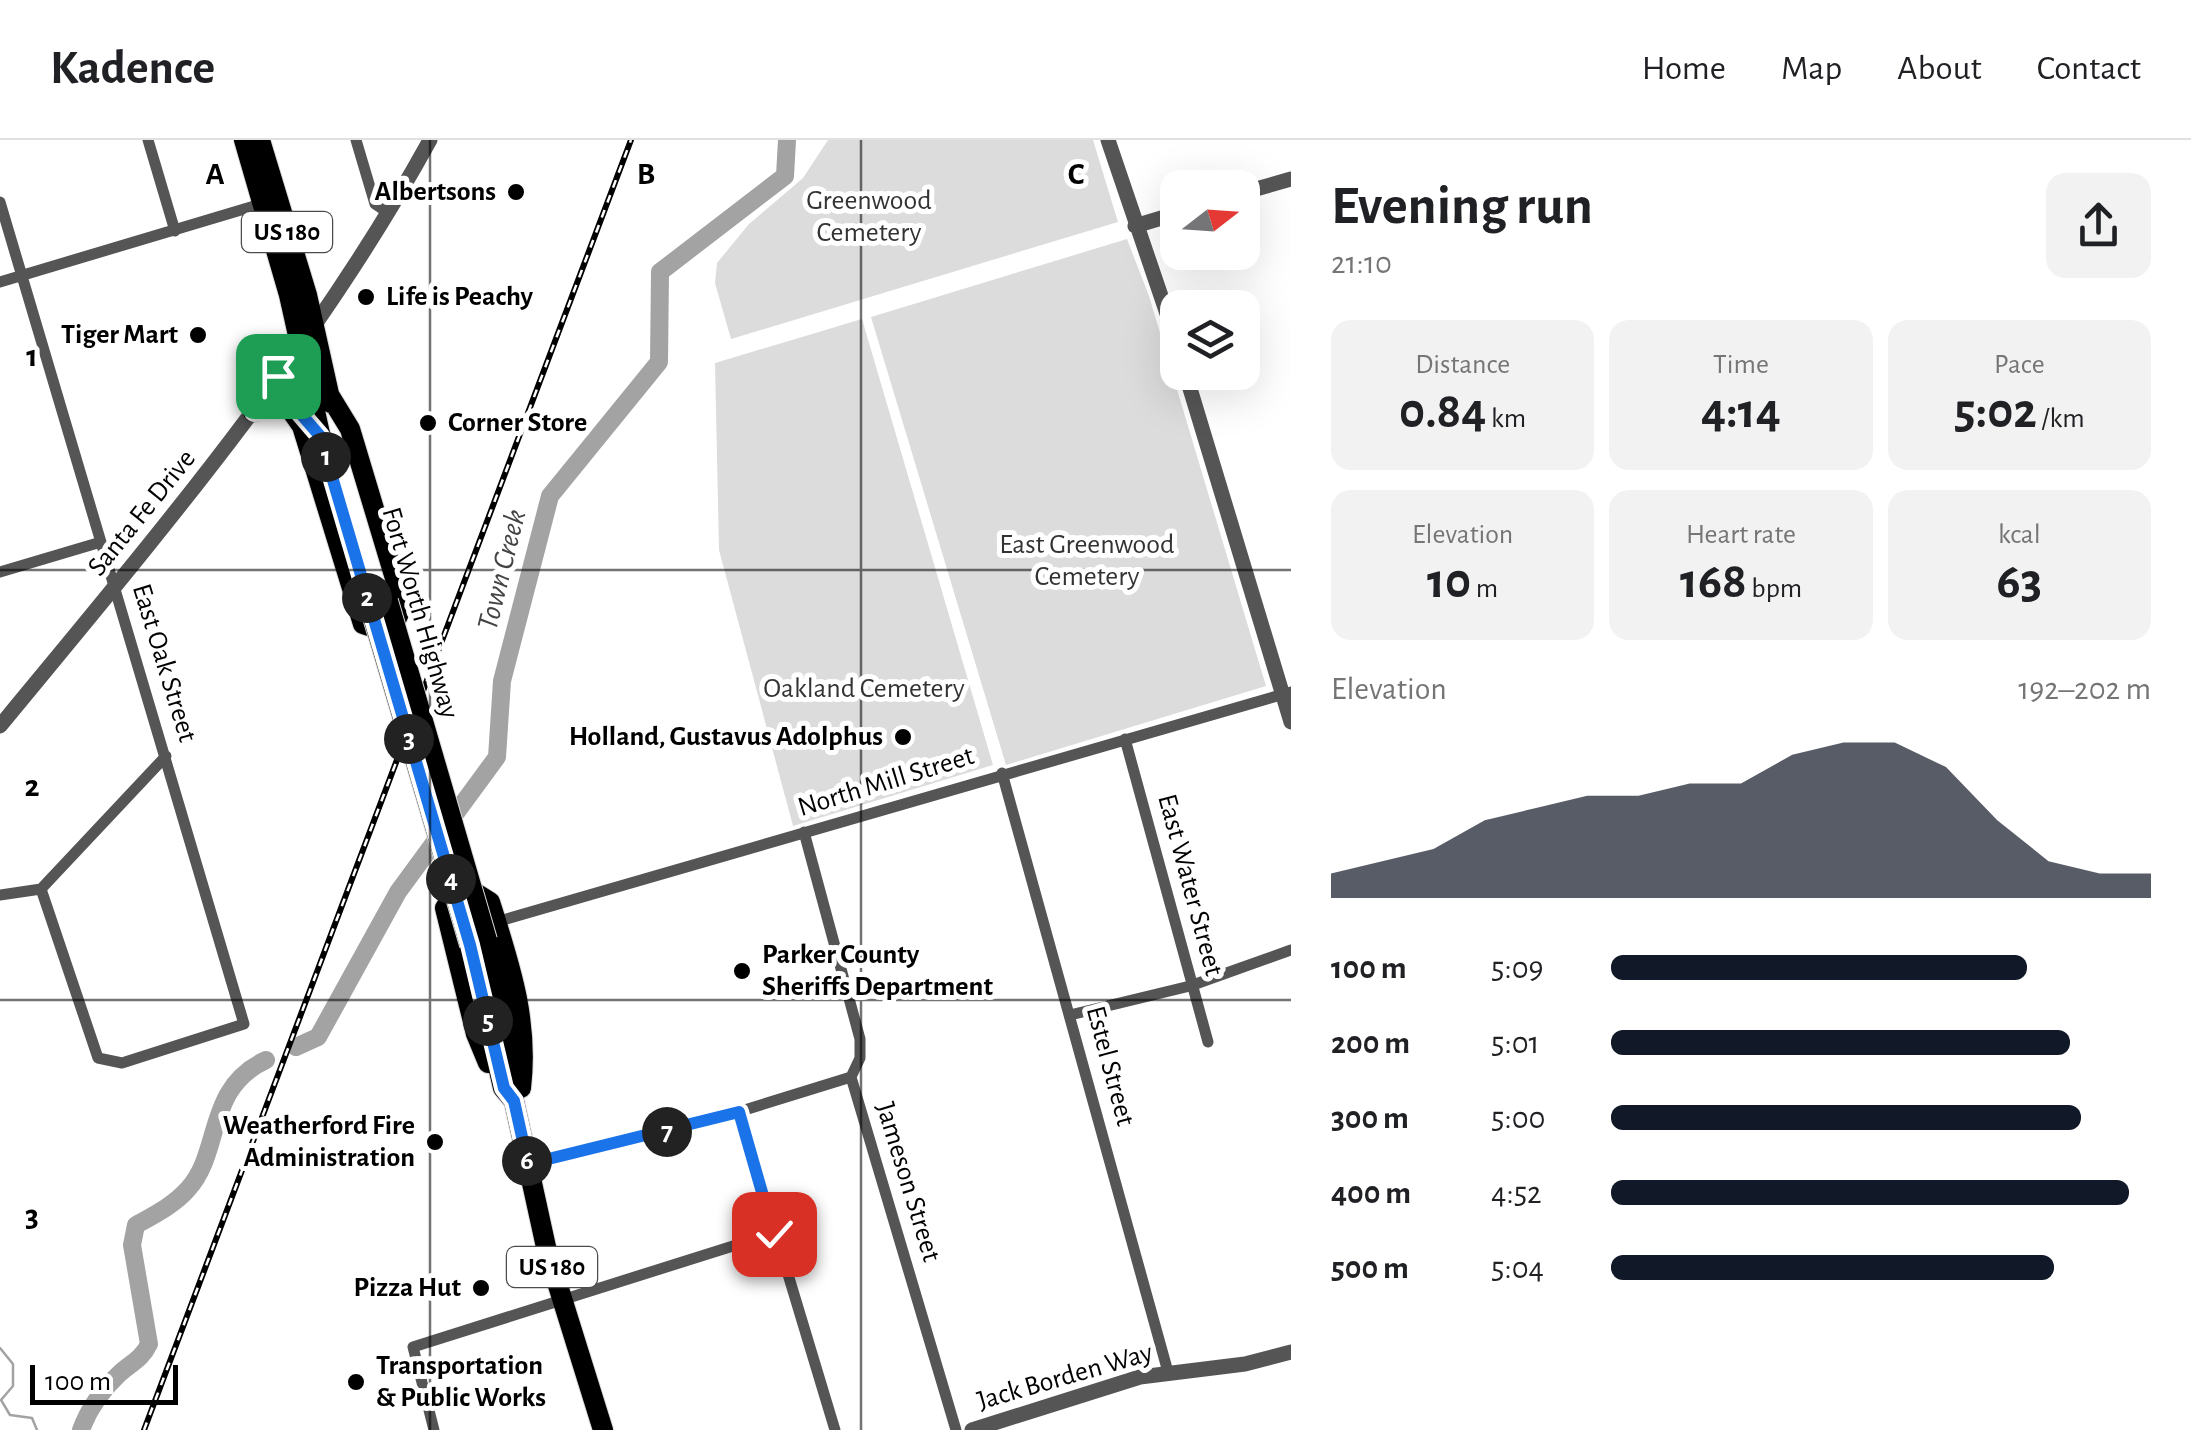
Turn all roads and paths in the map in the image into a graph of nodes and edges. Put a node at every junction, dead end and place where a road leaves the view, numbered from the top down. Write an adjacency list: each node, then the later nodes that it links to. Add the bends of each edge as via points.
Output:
1 (148, 140): 14 (street)
2 (244, 140): 10 (main road, Fort Worth Highway / US 180)
3 (260, 140): 10 (main road, Fort Worth Highway / US 180)
4 (356, 140): 11 (street, via 376,204)
5 (430, 140): 11 (street, Santa Fe Drive)
6 (1108, 140): 13 (street)
7 (1291, 178): 8 (street)
8 (1260, 187)
9 (0, 202): 15 (street, East Oak Street)
10 (270, 202): 14 (street); 18 (main road, Fort Worth Highway / US 180); 19 (main road, Fort Worth Highway / US 180)
11 (387, 212): 18 (street, Santa Fe Drive)
12 (1160, 218): 13 (street)
13 (1135, 226): 17 (street)
14 (175, 231): 15 (street)
15 (22, 276): 16 (street); 25 (street, East Oak Street)
16 (0, 282)
17 (1160, 296)
18 (314, 324): 19 (street, Santa Fe Drive); 21 (main road, Fort Worth Highway / US 180)
19 (300, 344): 23 (street, Santa Fe Drive); 24 (main road, Fort Worth Highway / US 180)
20 (1192, 390): 29 (street)
21 (328, 393): 22 (main road, via 350,429 398,587 403,613 395,622 363,624 302,426); 28 (main road, Fort Worth Highway / US 180)
22 (288, 406): 23 (main road); 24 (main road, via 302,411)
23 (254, 412): 27 (street, Santa Fe Drive)
24 (320, 436): 28 (main road, Fort Worth Highway / US 180)
25 (102, 542): 26 (street); 27 (street, East Oak Street)
26 (0, 572)
27 (115, 587): 31 (street, Santa Fe Drive); 33 (street, East Oak Street)
28 (379, 604): 38 (main road, Fort Worth Highway / US 180, bridge)
29 (1287, 694): 30 (street); 32 (street, North Mill Street)
30 (1291, 722)
31 (0, 726)
32 (1125, 739): 34 (street, North Mill Street); 40 (street, East Water Street)
33 (166, 756): 36 (street); 36 (street, East Oak Street, via 244,1024 122,1062 98,1058)
34 (1002, 773): 35 (street, North Mill Street); 41 (street, Estel Street)
35 (804, 832): 38 (street, North Mill Street); 43 (street, Jameson Street, via 860,1039)
36 (41, 889): 37 (street)
37 (0, 895)
38 (484, 936): 44 (main road, Fort Worth Highway / US 180); 44 (main road, via 490,902 481,892 453,897 445,908 476,1034)
39 (1291, 950): 40 (street)
40 (1190, 986): 41 (street); 42 (street, East Water Street)
41 (1070, 1015): 50 (street, Estel Street)
42 (1208, 1042)
43 (851, 1077): 45 (street); 54 (street, Jameson Street)
44 (513, 1092): 46 (main road, Fort Worth Highway / US 180)
45 (739, 1112): 46 (street); 47 (street)
46 (528, 1164): 48 (main road, Fort Worth Highway / US 180)
47 (774, 1234): 48 (street); 53 (street)
48 (562, 1302): 51 (street, via 413,1346); 52 (main road, Fort Worth Highway / US 180)
49 (1291, 1352): 50 (street, Jack Borden Way)
50 (1168, 1372): 55 (street, Jack Borden Way)
51 (434, 1430)
52 (604, 1430)
53 (834, 1430)
54 (956, 1430)
55 (972, 1430)

